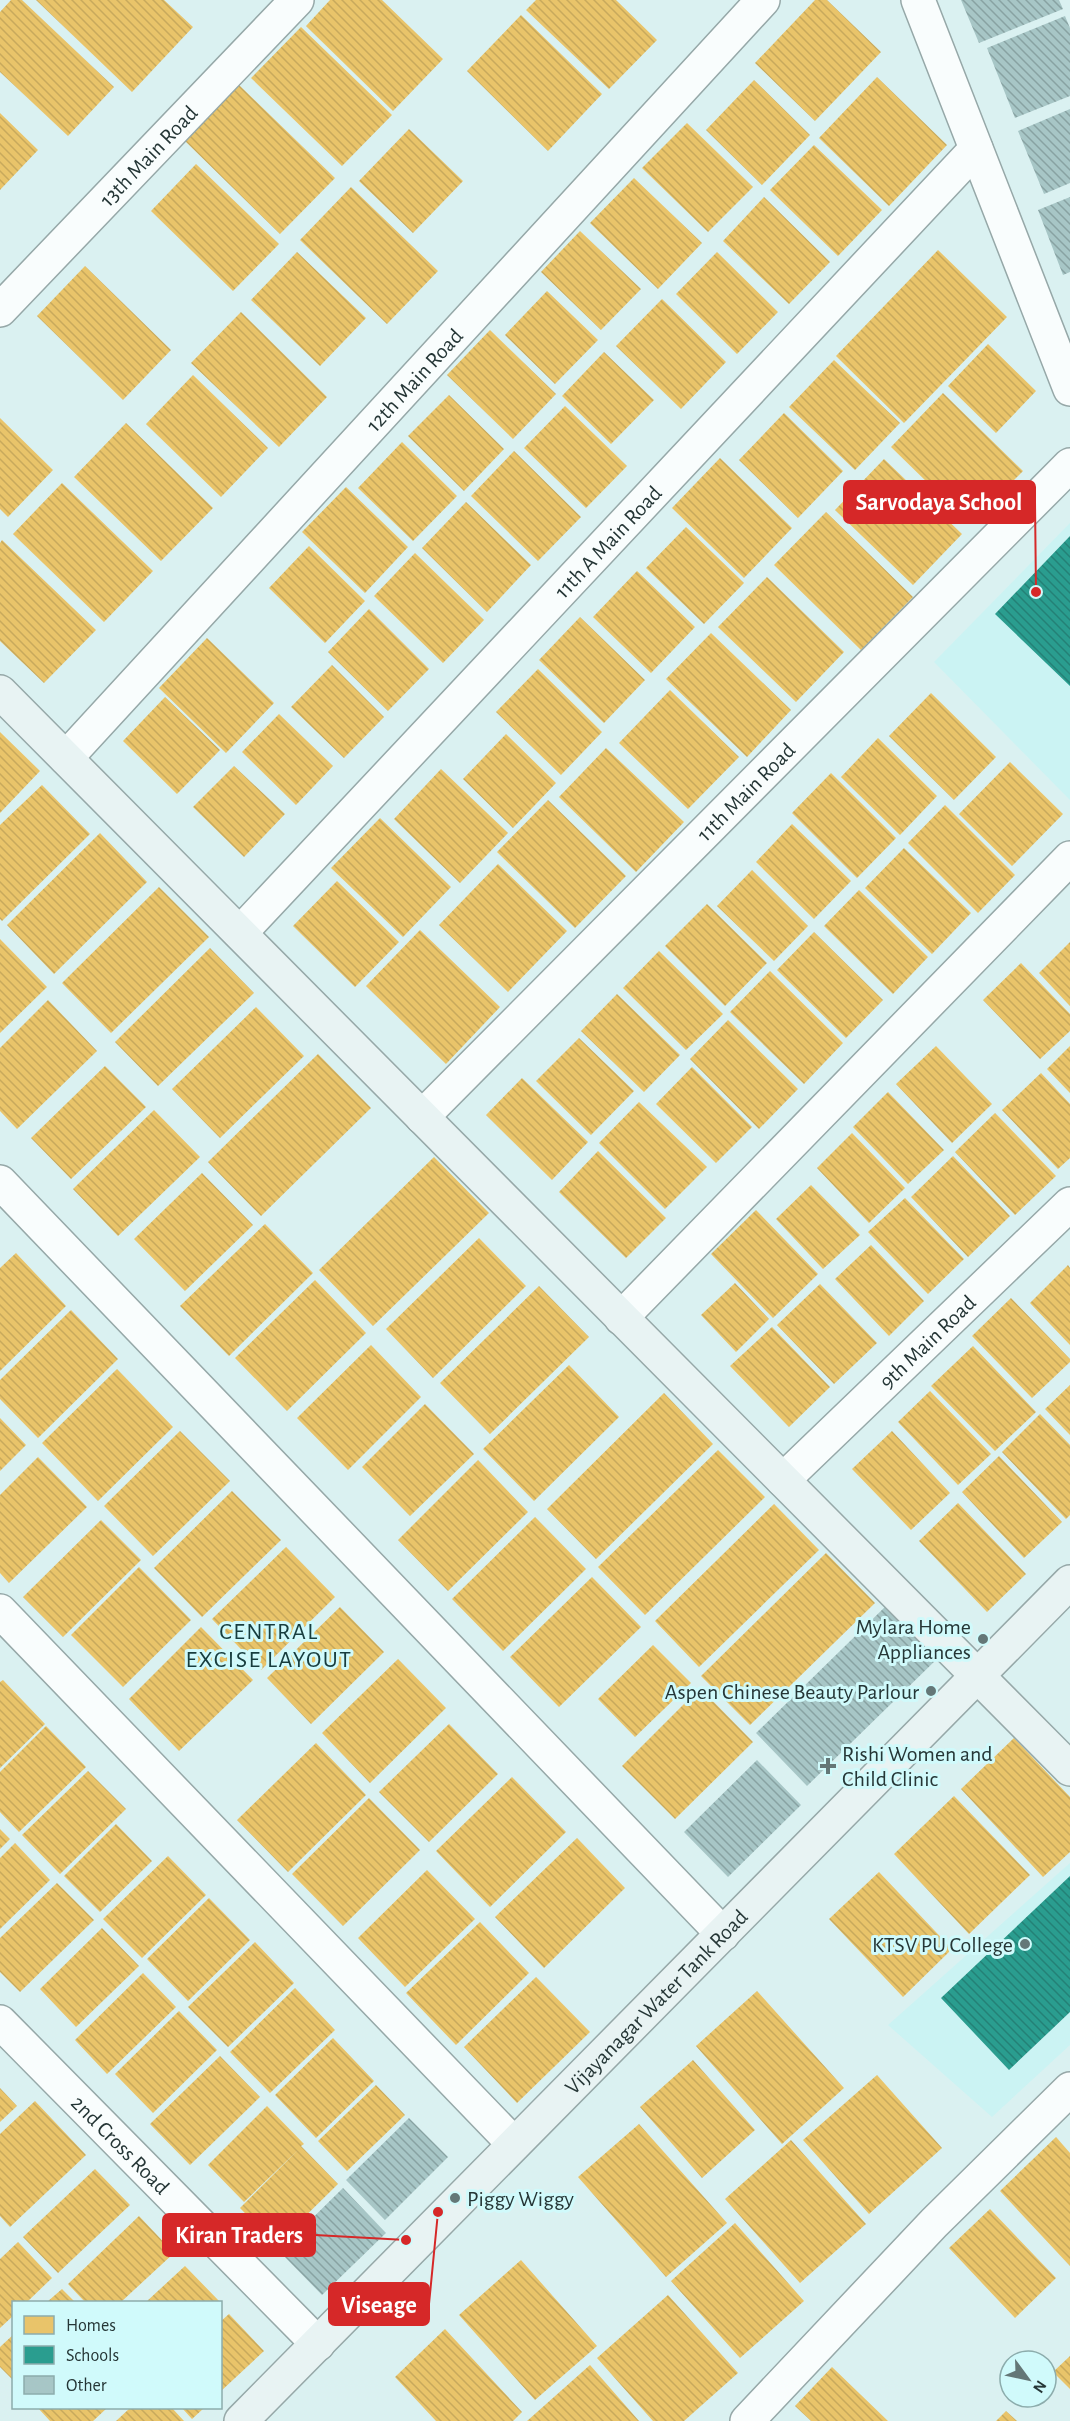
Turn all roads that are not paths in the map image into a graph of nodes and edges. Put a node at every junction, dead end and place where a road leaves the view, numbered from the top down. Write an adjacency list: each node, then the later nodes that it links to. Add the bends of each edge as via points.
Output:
1 (297, 0): 5 (street, 13th Main Road)
2 (763, 0): 9 (street, 12th Main Road)
3 (918, 0): 4 (street)
4 (976, 149): 6 (street); 11 (street, 11th A Main Road)
5 (0, 310)
6 (1070, 388)
7 (1070, 465): 12 (street, 11th Main Road)
8 (0, 692): 9 (street)
9 (66, 758): 11 (street)
10 (1070, 858): 15 (street)
11 (240, 933): 12 (street)
12 (422, 1117): 15 (street)
13 (0, 1182): 21 (street)
14 (1070, 1204): 16 (street, 9th Main Road)
15 (621, 1318): 16 (street)
16 (783, 1480): 19 (street)
17 (1070, 1582): 19 (street, Vijayanagar Water Tank Road)
18 (0, 1611): 24 (street)
19 (977, 1674): 20 (street); 21 (street, Vijayanagar Water Tank Road)
20 (1070, 1769)
21 (723, 1934): 24 (street, Vijayanagar Water Tank Road)
22 (0, 2022): 25 (street, 2nd Cross Road)
23 (1070, 2089): 27 (street, via 934,2223)
24 (514, 2144): 25 (street, Vijayanagar Water Tank Road)
25 (318, 2344): 26 (street, Vijayanagar Water Tank Road)
26 (241, 2421)
27 (747, 2421)

